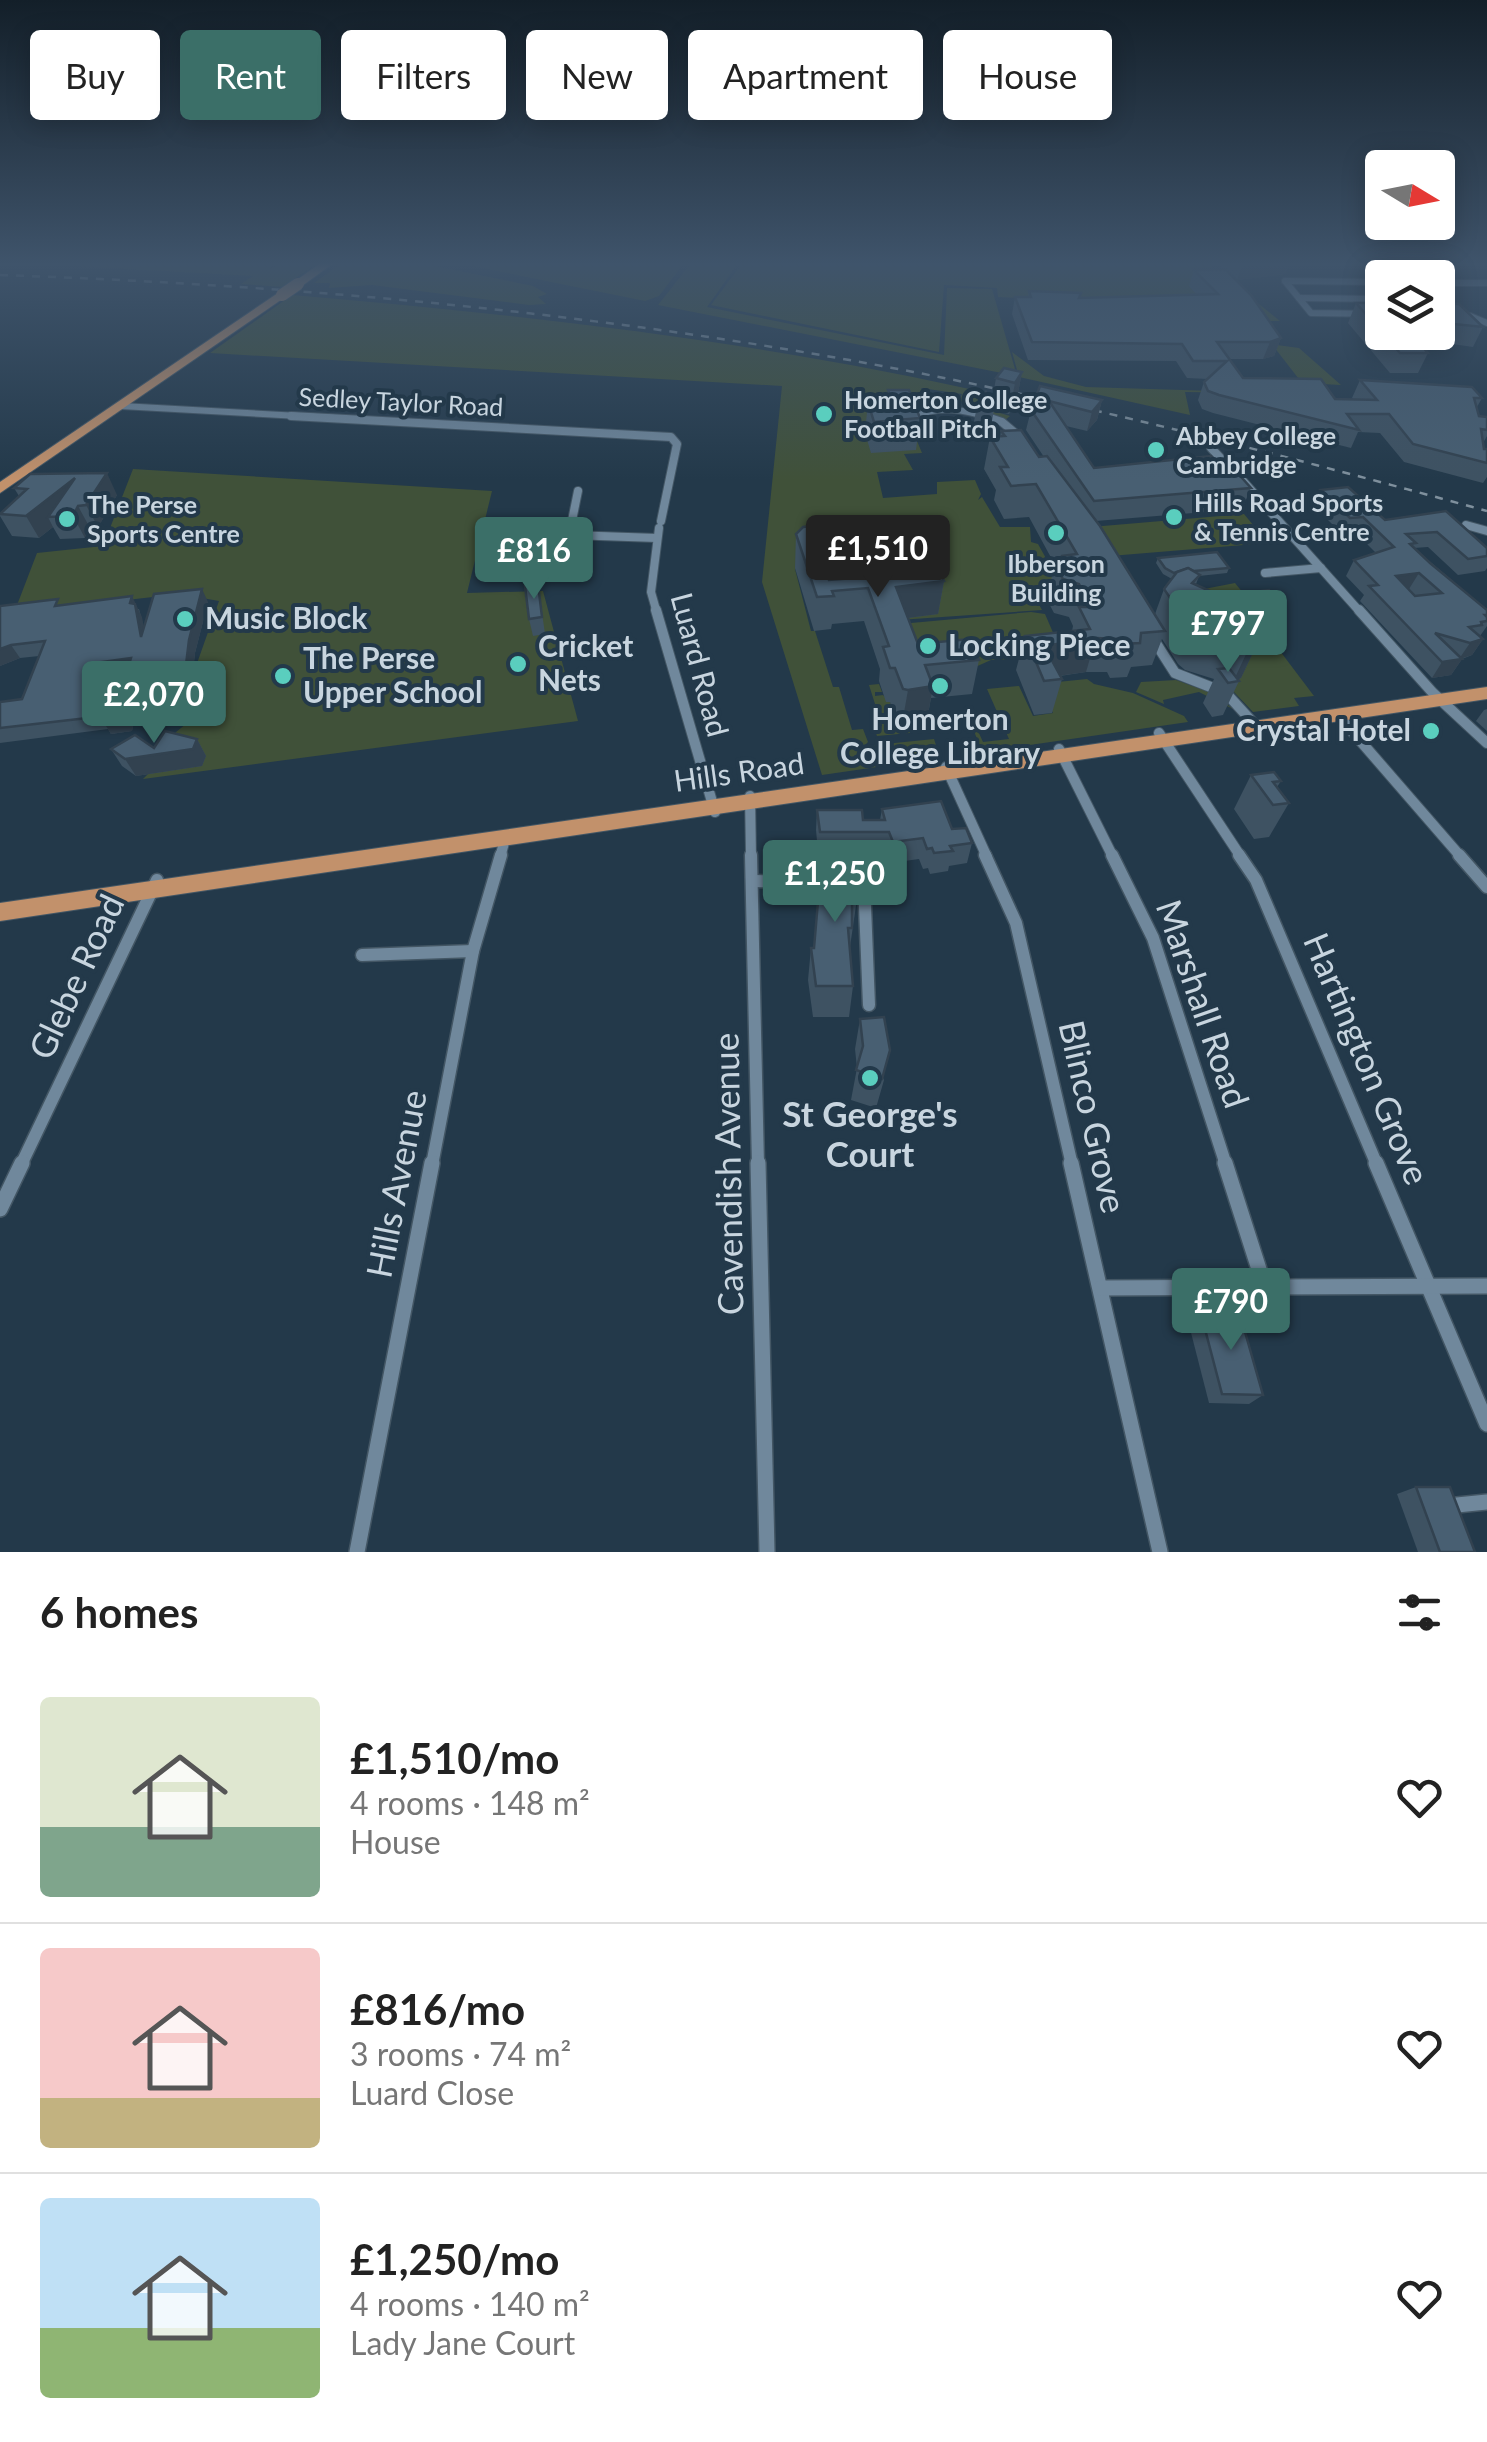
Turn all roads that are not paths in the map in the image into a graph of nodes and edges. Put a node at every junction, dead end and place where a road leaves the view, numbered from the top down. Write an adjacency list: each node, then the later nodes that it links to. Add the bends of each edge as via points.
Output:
1 (224, 334): 2 (main road, bridge)
2 (120, 406): 4 (street, Sedley Taylor Road); 7 (main road)
3 (900, 415): 5 (street, via 975,413 1018,431)
4 (676, 441): 10 (street, Luard Road)
5 (1026, 444)
6 (1212, 448): 14 (street)
7 (0, 489)
8 (578, 491): 12 (street)
9 (1466, 525): 11 (street)
10 (659, 529): 12 (street); 26 (street, Luard Road, via 651,592)
11 (1487, 531)
12 (570, 535): 13 (street)
13 (563, 565)
14 (1321, 568): 15 (street); 18 (street)
15 (1265, 573)
16 (1144, 625): 20 (street, via 1175,673 1226,694)
17 (1487, 693): 18 (main road, Hills Road)
18 (1440, 699): 19 (main road, Hills Road); 22 (street)
19 (1337, 714): 20 (main road, Hills Road); 30 (street)
20 (1257, 726): 21 (main road, Hills Road)
21 (1161, 736): 23 (main road, Hills Road); 37 (street, Hartington Grove, via 1256,880)
22 (1487, 744)
23 (1061, 752): 24 (main road, Hills Road); 39 (street, Marshall Road, via 1153,938)
24 (947, 769): 25 (main road, Hills Road); 38 (street, Blinco Grove, via 1016,923)
25 (750, 798): 26 (main road, Hills Road); 28 (street, Cavendish Avenue)
26 (714, 810): 27 (main road, Hills Road)
27 (507, 833): 29 (main road, Hills Road); 32 (street, Hills Avenue)
28 (753, 881): 34 (street, via 864,882); 44 (street, Cavendish Avenue)
29 (154, 884): 31 (main road, Hills Road); 35 (street, Glebe Road)
30 (1487, 887)
31 (0, 912)
32 (473, 951): 33 (street); 43 (street, Hills Avenue)
33 (362, 955)
34 (869, 1005)
35 (0, 1209)
36 (1487, 1286): 37 (street)
37 (1430, 1287): 39 (street); 40 (street, Hartington Grove)
38 (1100, 1288): 39 (street); 45 (street, Blinco Grove)
39 (1265, 1288)
40 (1487, 1424)
41 (1487, 1502): 42 (street, via 1446,1503)
42 (1452, 1518)
43 (357, 1552)
44 (768, 1552)
45 (1160, 1552)

